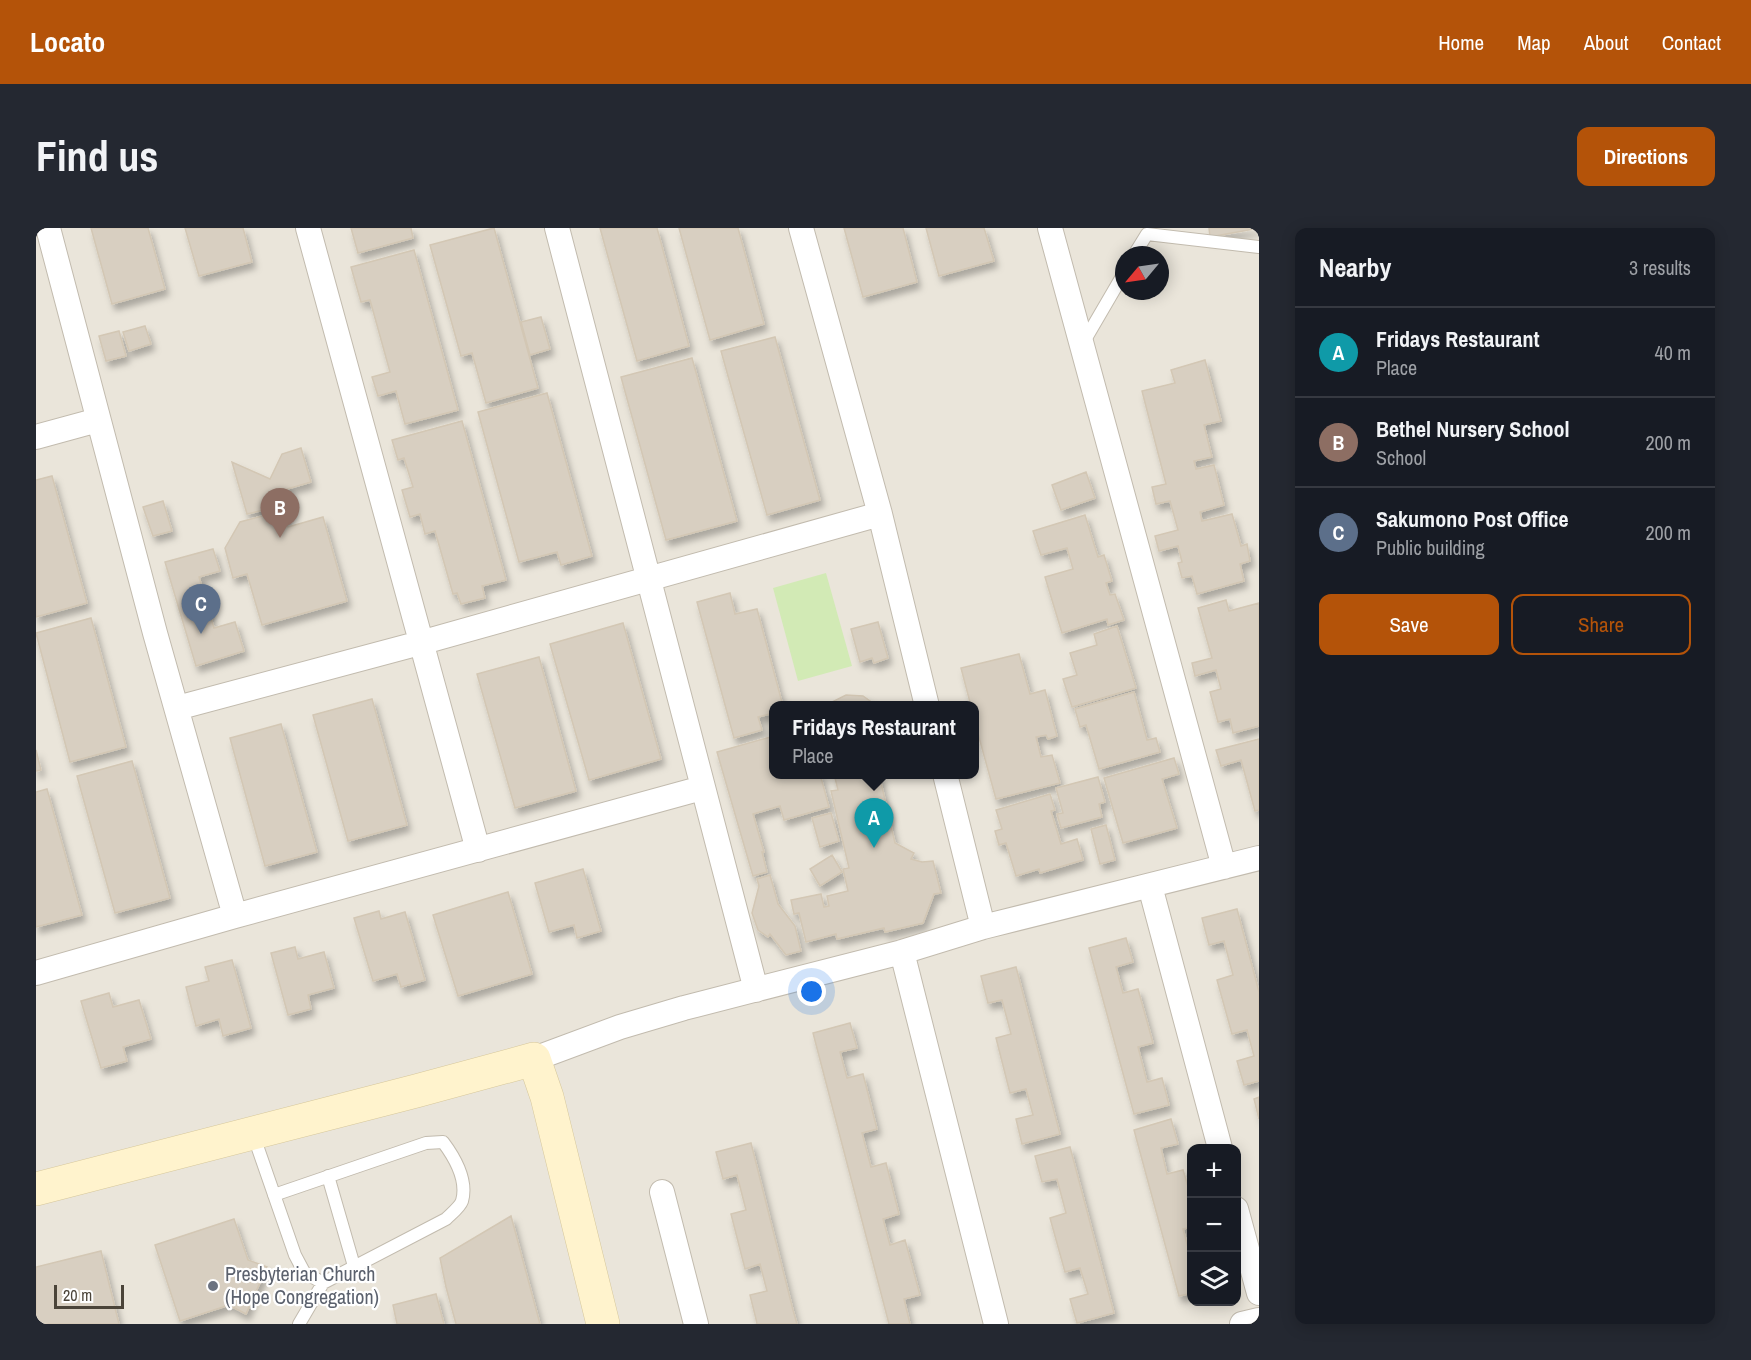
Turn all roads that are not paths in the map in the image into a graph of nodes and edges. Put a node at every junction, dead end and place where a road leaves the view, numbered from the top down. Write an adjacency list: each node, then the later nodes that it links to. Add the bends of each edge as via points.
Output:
1 (48, 228): 11 (street)
2 (308, 228): 15 (street)
3 (557, 228): 14 (street)
4 (801, 228): 13 (street)
5 (1050, 228): 10 (street)
6 (1149, 231): 7 (lane); 8 (lane)
7 (1140, 246)
8 (1259, 247)
9 (1115, 288): 10 (lane)
10 (1082, 345): 22 (street)
11 (98, 420): 12 (street); 17 (street)
12 (36, 436)
13 (880, 514): 14 (street); 16 (street)
14 (648, 580): 15 (street); 19 (street)
15 (420, 643): 17 (street); 20 (street)
16 (926, 701)
17 (177, 708): 24 (street)
18 (946, 779): 25 (street)
19 (702, 788): 20 (street); 28 (street)
20 (478, 850): 24 (street)
21 (1259, 858): 22 (street)
22 (1224, 867): 23 (street)
23 (1150, 886): 25 (street); 31 (street)
24 (235, 916): 27 (street)
25 (983, 927): 26 (street)
26 (902, 952): 28 (street); 44 (street)
27 (36, 973)
28 (756, 990): 29 (street, via 620,1027)
29 (534, 1059): 30 (street); 42 (street, via 553,1120)
30 (252, 1133): 33 (street); 35 (lane)
31 (1219, 1144)
32 (328, 1176): 35 (lane); 37 (lane); 37 (lane, via 426,1143 443,1142 464,1181 462,1203 446,1219)
33 (36, 1189)
34 (662, 1192): 43 (street)
35 (274, 1195): 38 (lane, via 304,1272)
36 (1241, 1227): 39 (street)
37 (354, 1266): 38 (lane)
38 (323, 1282): 41 (lane)
39 (1259, 1293)
40 (1259, 1320): 45 (street)
41 (299, 1324)
42 (603, 1324)
43 (696, 1324)
44 (996, 1324)
45 (1242, 1324)

